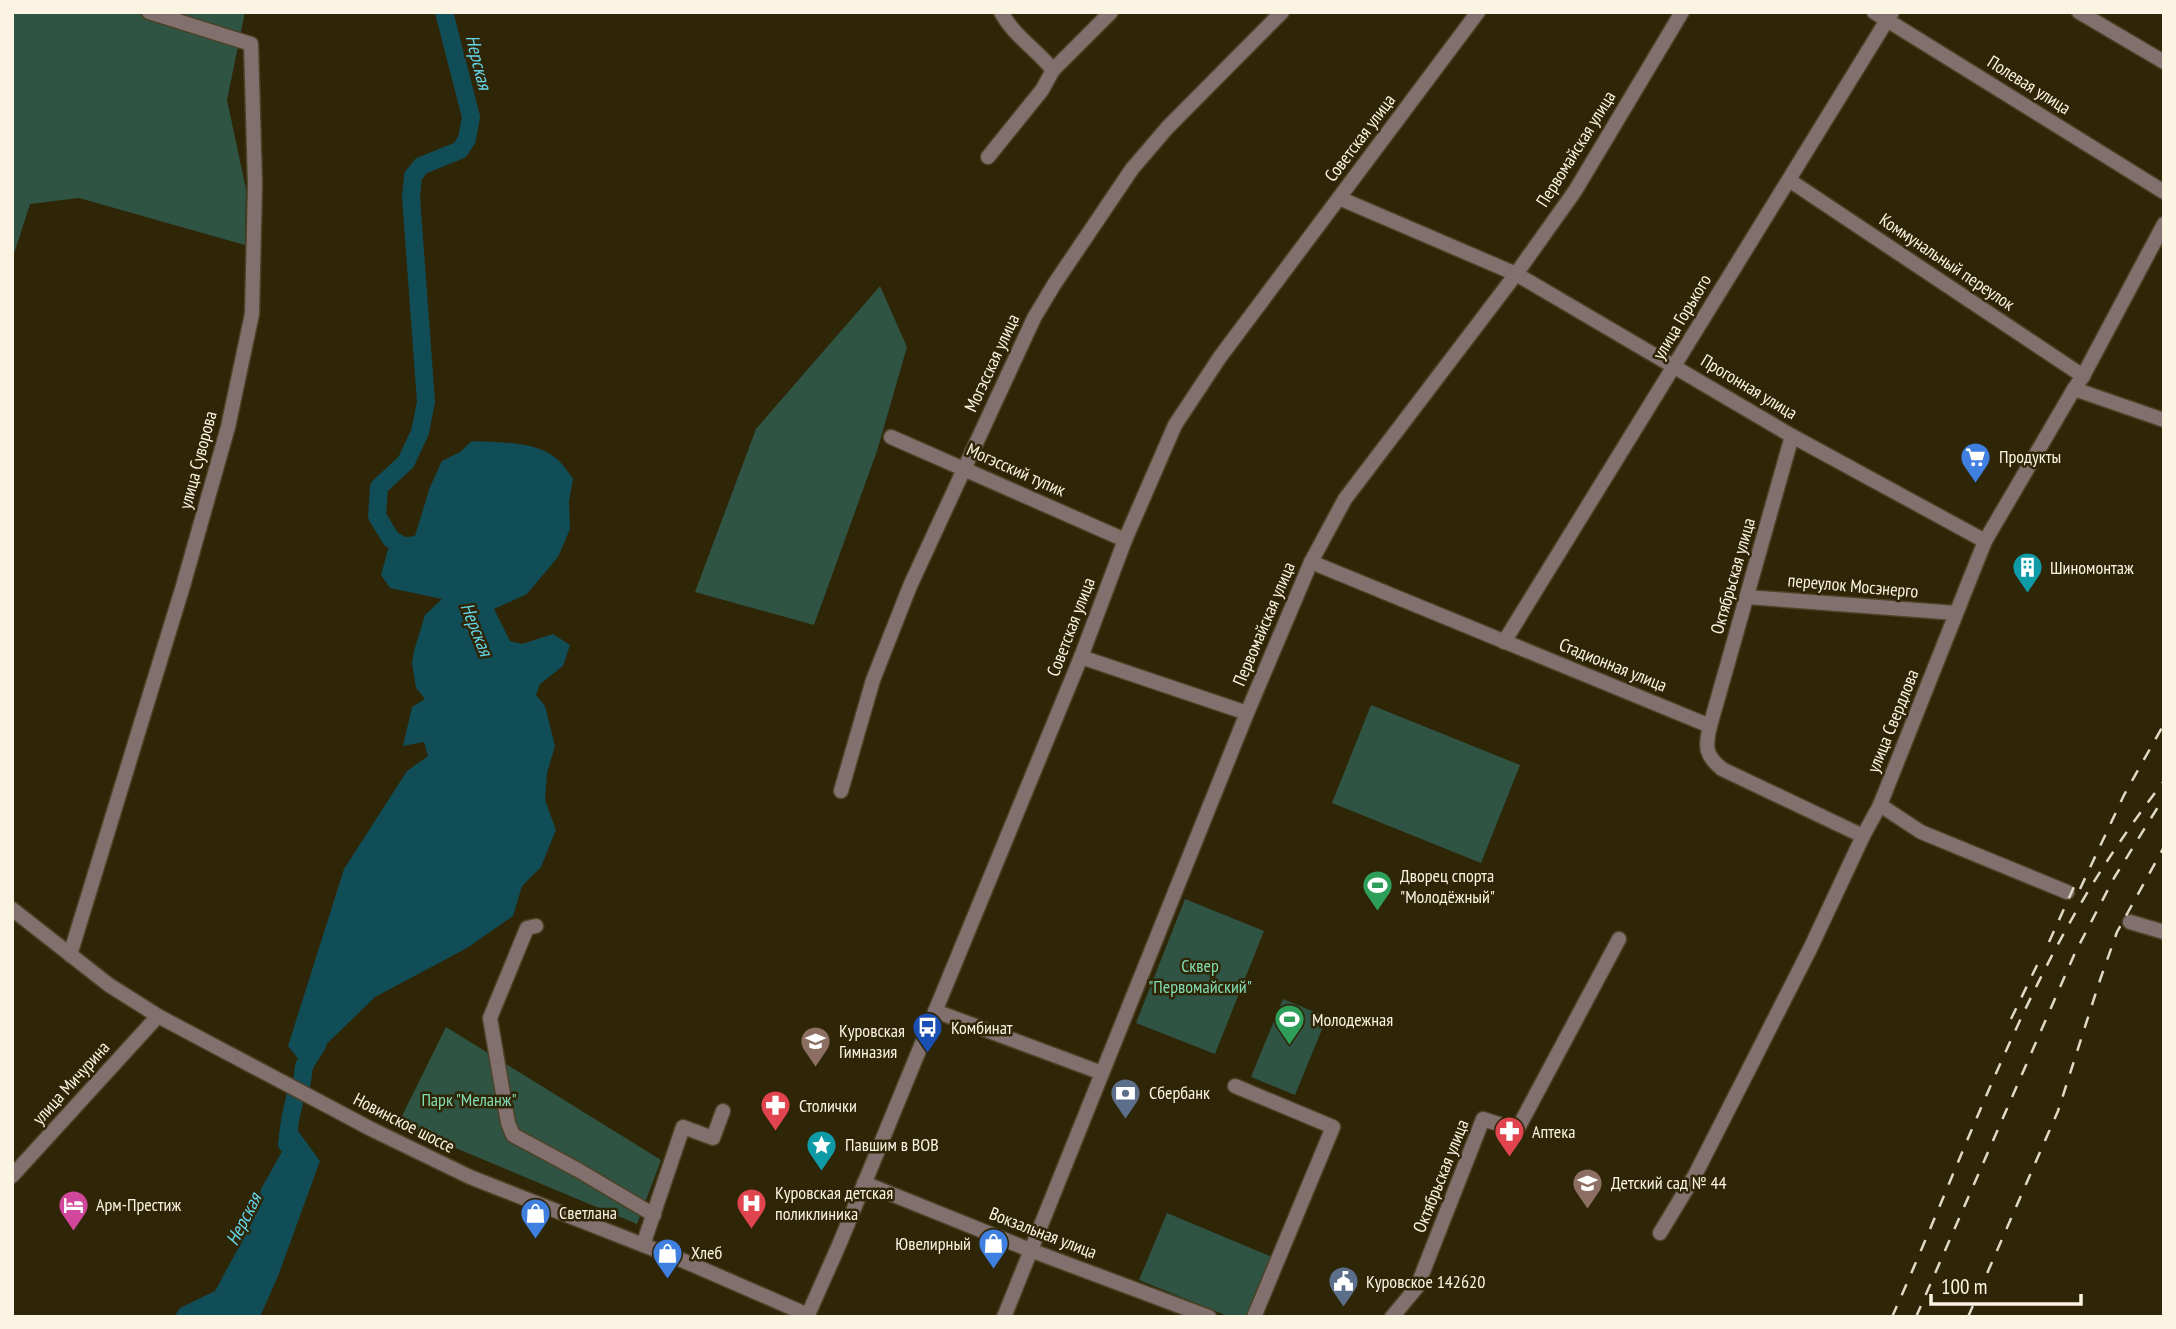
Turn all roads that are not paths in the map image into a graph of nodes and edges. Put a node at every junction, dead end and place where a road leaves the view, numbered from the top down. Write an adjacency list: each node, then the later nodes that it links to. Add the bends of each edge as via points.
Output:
1 (149, 12): 43 (street, улица Суворова, via 251,44 252,314 228,427 183,586)
2 (1001, 12): 11 (street)
3 (1111, 12): 11 (street)
4 (1282, 12): 24 (street, Могэсская улица, via 1167,128 1132,170 1034,318)
5 (1478, 12): 15 (street, Советская улица)
6 (1682, 12): 17 (street, Первомайская улица, via 1575,191)
7 (1874, 12): 9 (street, Полевая улица)
8 (2079, 12): 10 (street)
9 (1890, 17): 13 (street, улица Горького); 14 (street, Полевая улица)
10 (2164, 62)
11 (1053, 70): 12 (street)
12 (988, 157)
13 (1789, 180): 18 (street, улица Горького); 19 (street, Коммунальный переулок)
14 (2164, 192)
15 (1339, 198): 17 (street, Прогонная улица); 25 (street, Советская улица, via 1175,425)
16 (2164, 224): 19 (street, улица Свердлова)
17 (1516, 274): 18 (street, Прогонная улица); 27 (street, Первомайская улица, via 1345,499)
18 (1676, 366): 22 (street, Прогонная улица); 30 (street, улица Горького)
19 (2083, 376): 20 (street, улица Свердлова)
20 (2074, 389): 21 (street); 26 (street, улица Свердлова)
21 (2164, 420)
22 (1792, 436): 26 (street, Прогонная улица); 28 (street, Октябрьская улица)
23 (891, 437): 24 (street, Могэсский тупик)
24 (964, 469): 25 (street, Могэсский тупик); 34 (street, Могэсская улица, via 873,680)
25 (1125, 540): 31 (street, Советская улица)
26 (1985, 541): 29 (street, улица Свердлова)
27 (1311, 562): 30 (street, Стадионная улица); 32 (street, Первомайская улица)
28 (1748, 597): 29 (street, переулок Мосэнерго); 33 (street, Октябрьская улица)
29 (1956, 613): 35 (street, улица Свердлова)
30 (1504, 642): 33 (street, Стадионная улица)
31 (1081, 657): 32 (street); 44 (street, Советская улица)
32 (1247, 713): 46 (street, Первомайская улица)
33 (1710, 726): 36 (street, via 1706,744 1713,762)
34 (841, 791)
35 (1880, 805): 36 (street, улица Свердлова); 37 (street, via 1921,832)
36 (1863, 836): 52 (street, улица Свердлова, via 1695,1175)
37 (2067, 892)
38 (12, 909): 43 (street, Новинское шоссе)
39 (2130, 922): 41 (street)
40 (536, 926): 51 (street, via 527,928 490,1017 508,1123 513,1135)
41 (2164, 932)
42 (1619, 939): 60 (street, Октябрьская улица, via 1517,1130 1483,1119 1417,1287)
43 (70, 956): 45 (street, Новинское шоссе)
44 (935, 1011): 46 (street); 50 (street, Советская улица)
45 (158, 1016): 49 (street, улица Мичурина); 53 (street, Новинское шоссе, via 470,1177)
46 (1102, 1073): 54 (street, Первомайская улица)
47 (1235, 1086): 59 (street, via 1332,1127)
48 (723, 1111): 51 (street, via 713,1138 683,1126)
49 (12, 1176)
50 (864, 1183): 54 (street, Вокзальная улица); 56 (street, Советская улица)
51 (654, 1215): 53 (street)
52 (1660, 1233)
53 (643, 1245): 56 (street, Новинское шоссе)
54 (1030, 1250): 55 (street, Вокзальная улица); 57 (street, Первомайская улица)
55 (1190, 1313): 58 (street, Вокзальная улица)
56 (808, 1316)
57 (1004, 1317)
58 (1209, 1317)
59 (1254, 1317)
60 (1392, 1317)

